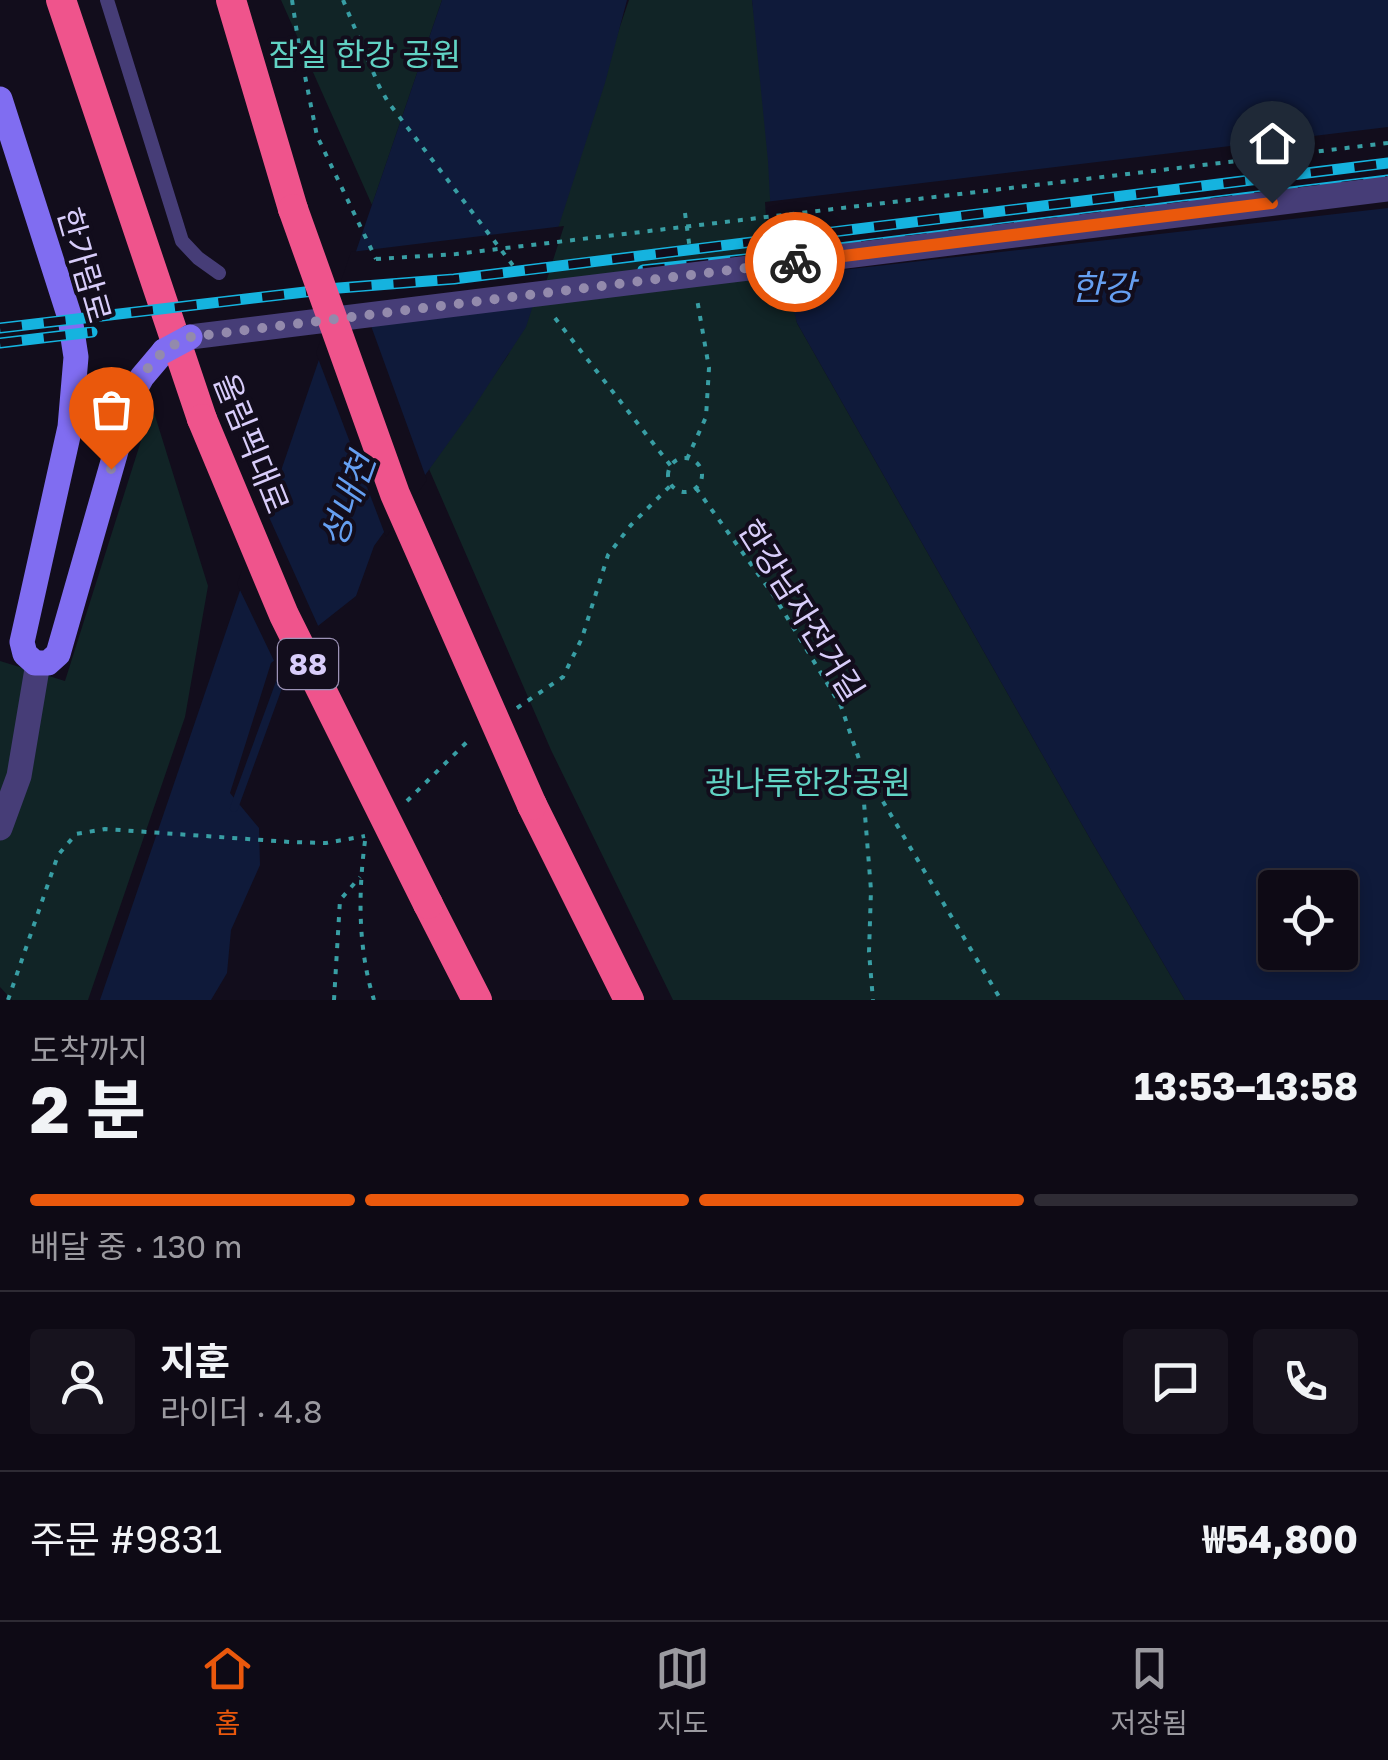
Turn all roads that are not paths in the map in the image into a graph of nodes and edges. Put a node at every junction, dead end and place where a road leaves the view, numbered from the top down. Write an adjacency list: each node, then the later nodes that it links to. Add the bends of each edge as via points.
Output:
1 (61, 0): 10 (highway, 올림픽대로 / 88, bridge, via 202,418 284,615)
2 (106, 0): 6 (lane, via 182,241)
3 (231, 0): 11 (highway, bridge, via 293,209 395,494 532,805)
4 (0, 99): 8 (main road, 한가람로, via 70,318 76,358 70,426 22,642 28,659)
5 (1388, 189): 7 (street, bridge)
6 (219, 273)
7 (190, 337): 8 (main road, bridge, via 164,351 132,395 58,654)
8 (38, 663): 9 (street, via 19,776)
9 (0, 828)
10 (476, 1000)
11 (629, 1000)

